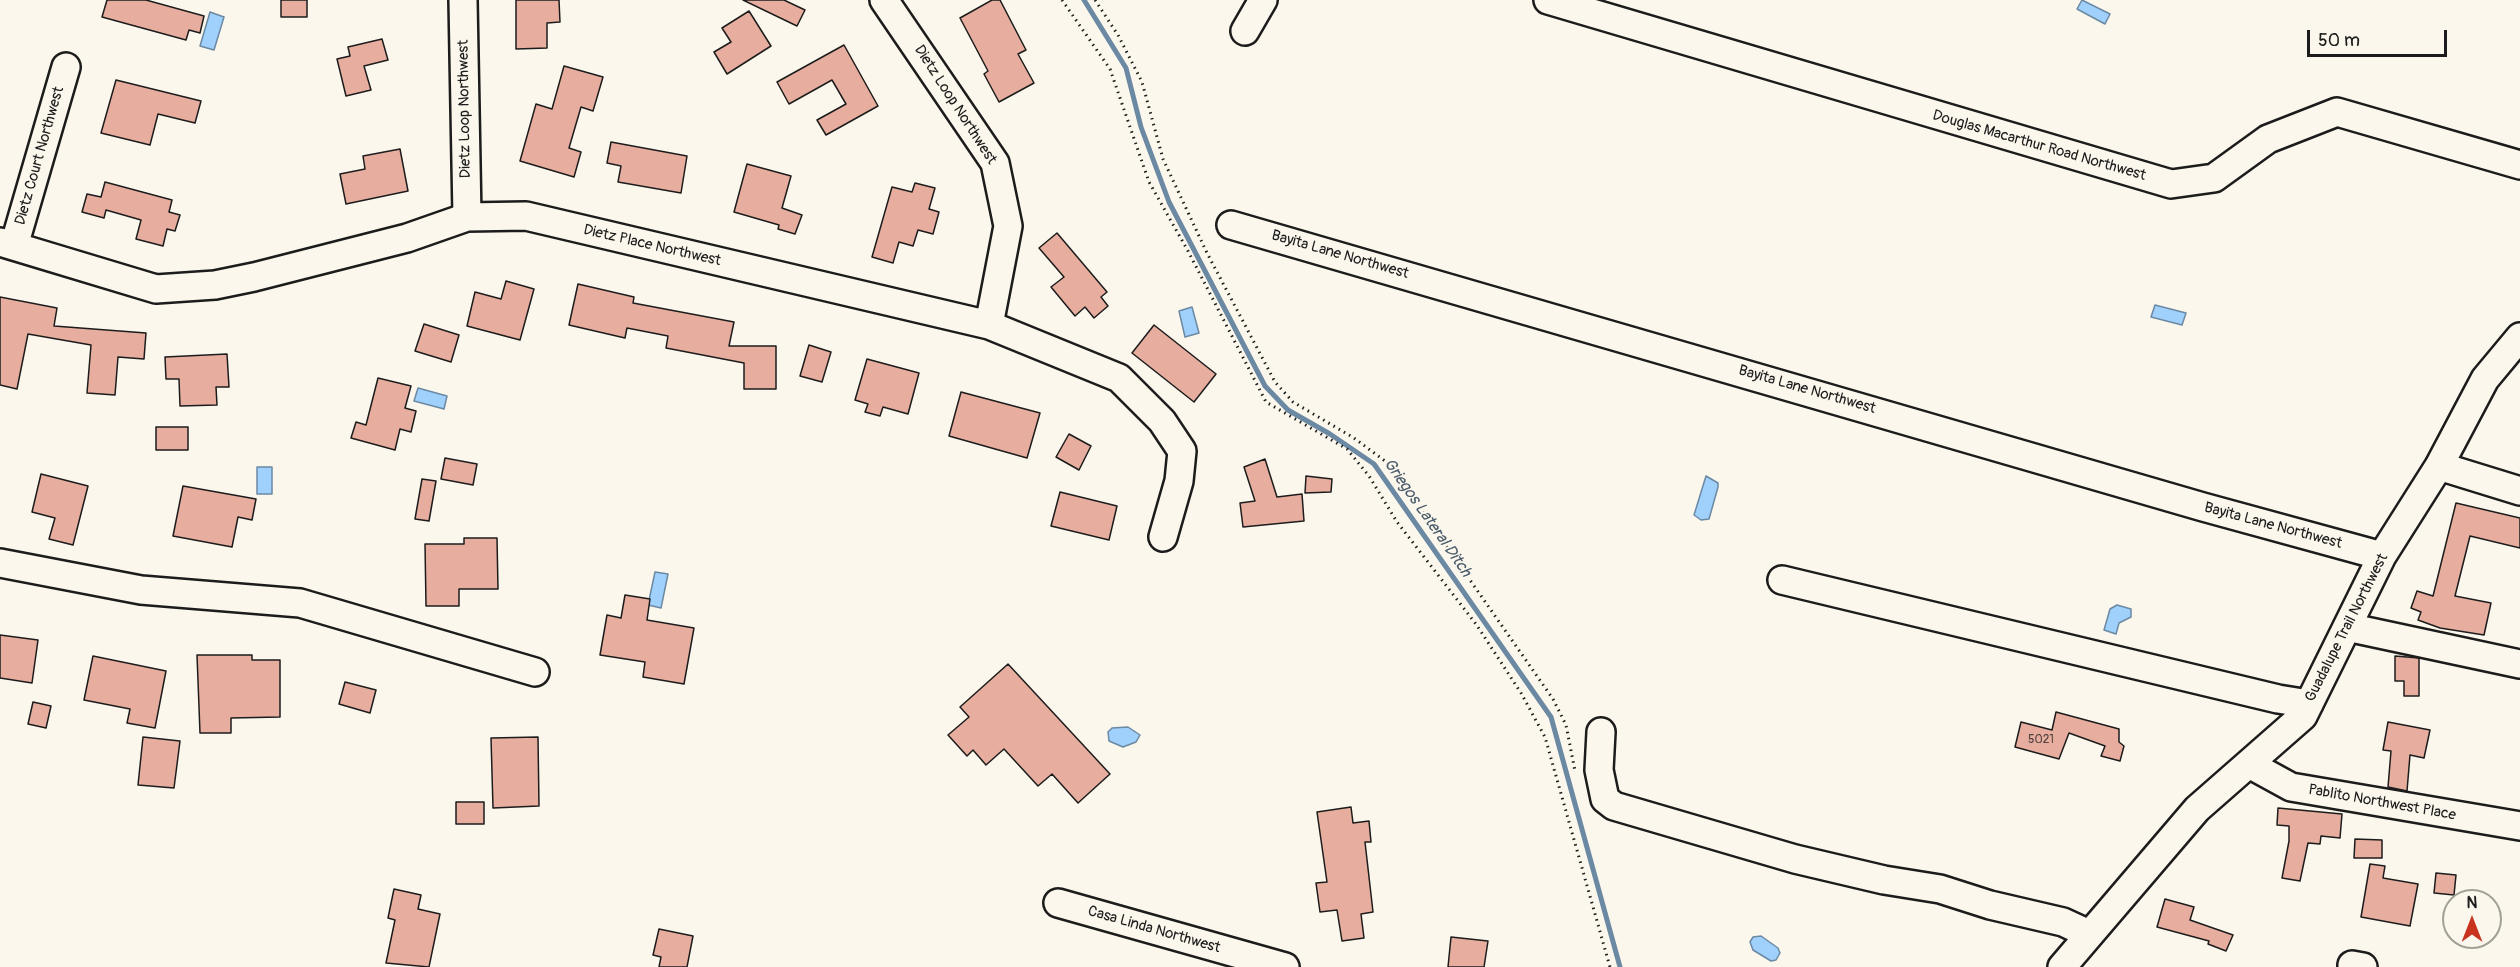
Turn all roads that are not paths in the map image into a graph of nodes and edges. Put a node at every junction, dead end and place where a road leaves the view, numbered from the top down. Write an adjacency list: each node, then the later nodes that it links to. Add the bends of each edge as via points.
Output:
1 (463, 0): 8 (street, Dietz Loop Northwest)
2 (884, 0): 11 (street, Dietz Loop Northwest, via 995,163 1008,226)
3 (1263, 0): 5 (street)
4 (1548, 0): 7 (street, Douglas Macarthur Road Northwest, via 2172,184 2214,178 2268,139 2337,112)
5 (1245, 31)
6 (66, 67): 10 (street, Dietz Court Northwest)
7 (2520, 165)
8 (467, 217): 10 (street, Dietz Place Northwest, via 407,238 254,277 156,289); 11 (street, Dietz Place Northwest, via 526,216)
9 (1231, 225): 16 (street, Bayita Lane Northwest)
10 (7, 244)
11 (989, 326): 15 (street, Dietz Place Northwest, via 1119,378 1162,421 1182,451 1179,481)
12 (2520, 337): 13 (street, Guadalupe Trail Northwest, via 2485,379)
13 (2439, 466): 14 (street); 16 (street, Guadalupe Trail Northwest)
14 (2520, 491)
15 (1163, 537)
16 (2382, 556): 19 (street, Guadalupe Trail Northwest)
17 (0, 563): 21 (street, via 141,590 300,603)
18 (1782, 580): 22 (street)
19 (2347, 627): 20 (street); 22 (street, Guadalupe Trail Northwest)
20 (2520, 664)
21 (535, 672)
22 (2309, 704): 24 (street, Guadalupe Trail Northwest, via 2303,716)
23 (1601, 732): 27 (street, via 1599,770 1605,799 1614,806 1795,859 1940,889 2063,922)
24 (2249, 764): 25 (street, Pablito Northwest Place, via 2291,787); 27 (street, Guadalupe Trail Northwest, via 2197,809)
25 (2520, 826)
26 (1058, 903): 28 (street, Casa Linda Northwest)
27 (2089, 934): 29 (street, Guadalupe Trail Northwest)
28 (1285, 967)
29 (2062, 967)

